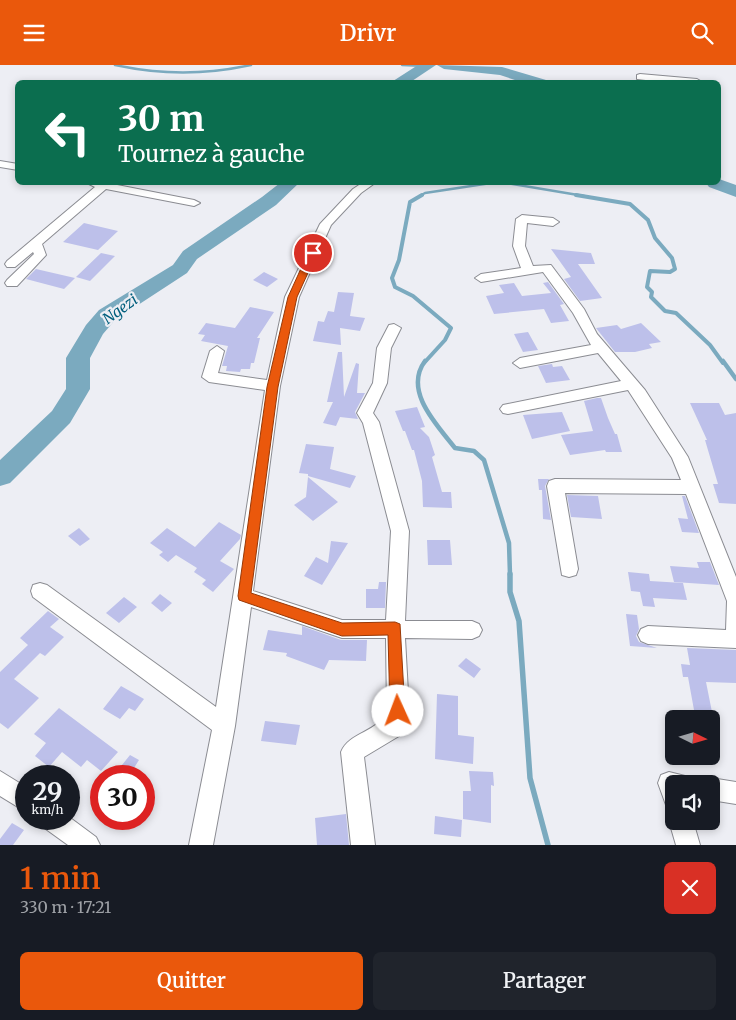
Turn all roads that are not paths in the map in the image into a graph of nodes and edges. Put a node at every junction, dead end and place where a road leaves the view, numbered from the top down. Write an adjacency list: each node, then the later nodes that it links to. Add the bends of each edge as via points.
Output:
1 (636, 65): 2 (street)
2 (640, 80)
3 (0, 164): 4 (street)
4 (15, 166)
5 (97, 185): 10 (street)
6 (103, 185): 8 (street)
7 (366, 185): 21 (street, via 326,224 292,297)
8 (194, 203)
9 (553, 222): 13 (street, via 522,219 519,246)
10 (35, 242): 11 (street); 15 (street, via 40,255)
11 (10, 264)
12 (546, 268): 13 (street); 17 (street)
13 (528, 271): 14 (street)
14 (482, 277)
15 (12, 283)
16 (394, 328): 28 (street, via 384,348 380,383 365,413 371,422 400,531)
17 (601, 348): 19 (street); 20 (street)
18 (217, 351): 21 (street, via 208,377)
19 (520, 363)
20 (632, 384): 22 (street); 23 (street, via 680,457)
21 (273, 387): 26 (street)
22 (508, 409)
23 (692, 487): 24 (street, via 555,486); 27 (street)
24 (569, 569)
25 (40, 591): 31 (street)
26 (244, 596): 28 (street, via 342,629); 31 (street)
27 (736, 601): 30 (street, via 736,639)
28 (395, 628): 29 (street); 40 (street, via 398,711 391,728 352,752)
29 (472, 630)
30 (648, 635)
31 (224, 726): 39 (street)
32 (0, 782): 34 (street)
33 (720, 790): 35 (street)
34 (15, 793)
35 (736, 793)
36 (67, 830): 38 (street)
37 (684, 830): 41 (street)
38 (88, 845)
39 (201, 845)
40 (363, 845)
41 (688, 845)

